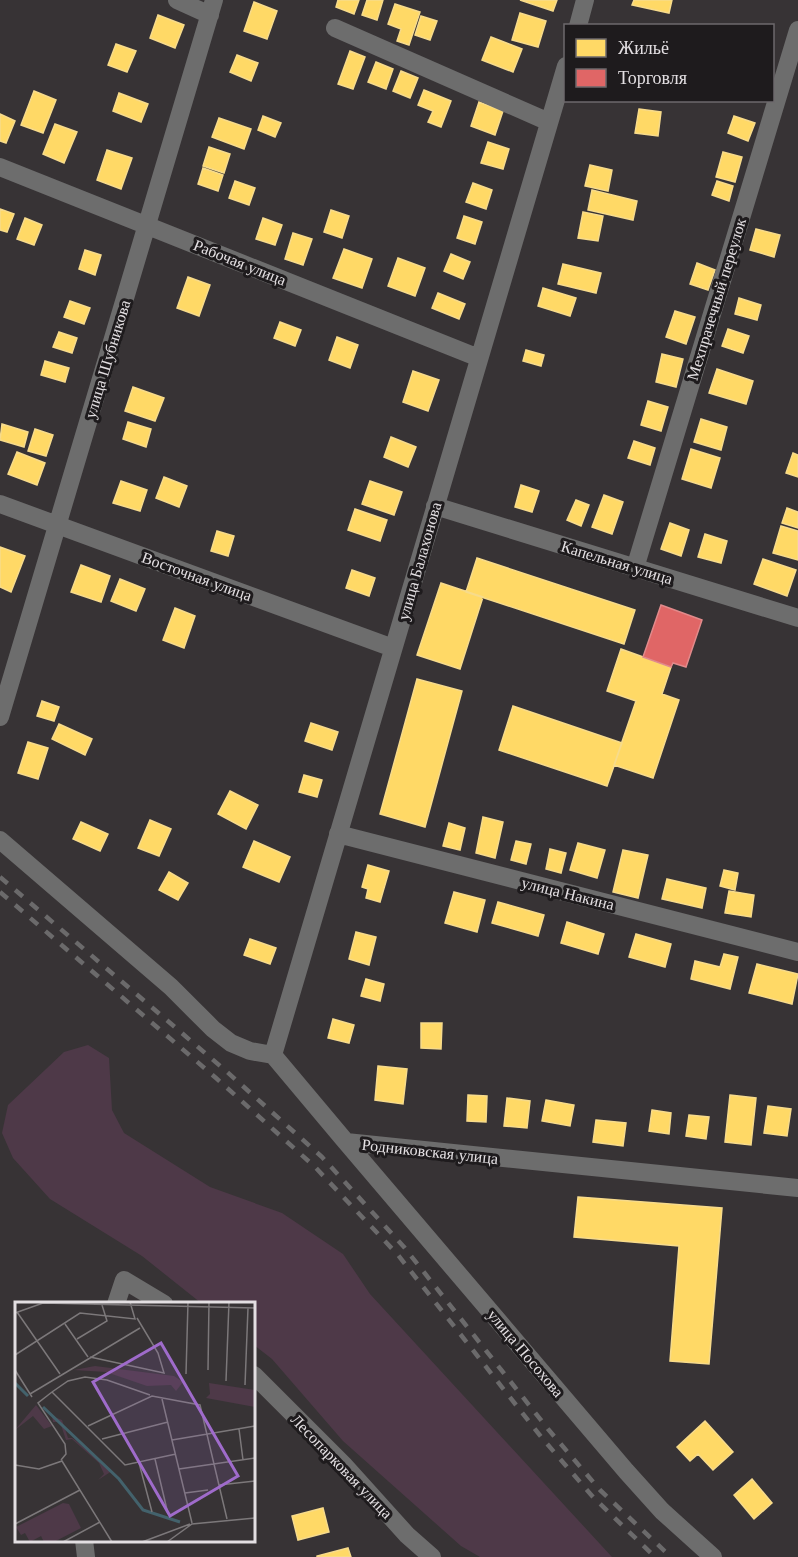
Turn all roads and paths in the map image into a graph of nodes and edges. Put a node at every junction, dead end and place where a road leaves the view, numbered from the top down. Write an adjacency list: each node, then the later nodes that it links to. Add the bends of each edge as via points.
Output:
1 (177, 0): 3 (street)
2 (585, 0): 4 (street)
3 (212, 7): 10 (street, улица Шубникова)
4 (579, 24)
5 (335, 28): 8 (street)
6 (798, 30): 15 (street, Мехпрачечный переулок)
7 (564, 73): 8 (street, улица Балахонова)
8 (549, 122): 11 (street, улица Балахонова)
9 (0, 167): 10 (street, Рабочая улица)
10 (147, 225): 11 (street, Рабочая улица); 14 (street, улица Шубникова)
11 (479, 358): 13 (street, улица Балахонова)
12 (0, 504): 14 (street, Восточная улица)
13 (435, 506): 15 (street, Капельная улица); 17 (street, улица Балахонова)
14 (57, 525): 17 (street, Восточная улица); 18 (street, улица Шубникова)
15 (635, 568): 16 (street, Капельная улица)
16 (798, 618)
17 (393, 648): 19 (street, улица Балахонова)
18 (0, 717)
19 (338, 834): 21 (street, улица Накина); 22 (street, улица Балахонова)
20 (0, 840): 22 (street, via 171,987 213,1029 231,1043)
21 (798, 952)
22 (273, 1055): 23 (street, Родниковская улица)
23 (346, 1142): 24 (street, Родниковская улица); 31 (street, улица Посохова, via 626,1471 662,1511)
24 (798, 1188)
25 (117, 1302): 26 (street, via 124,1280)
26 (161, 1302)
27 (255, 1376): 30 (street, Лесопарковая улица)
28 (84, 1542): 29 (street)
29 (86, 1557)
30 (432, 1557)
31 (713, 1557)

